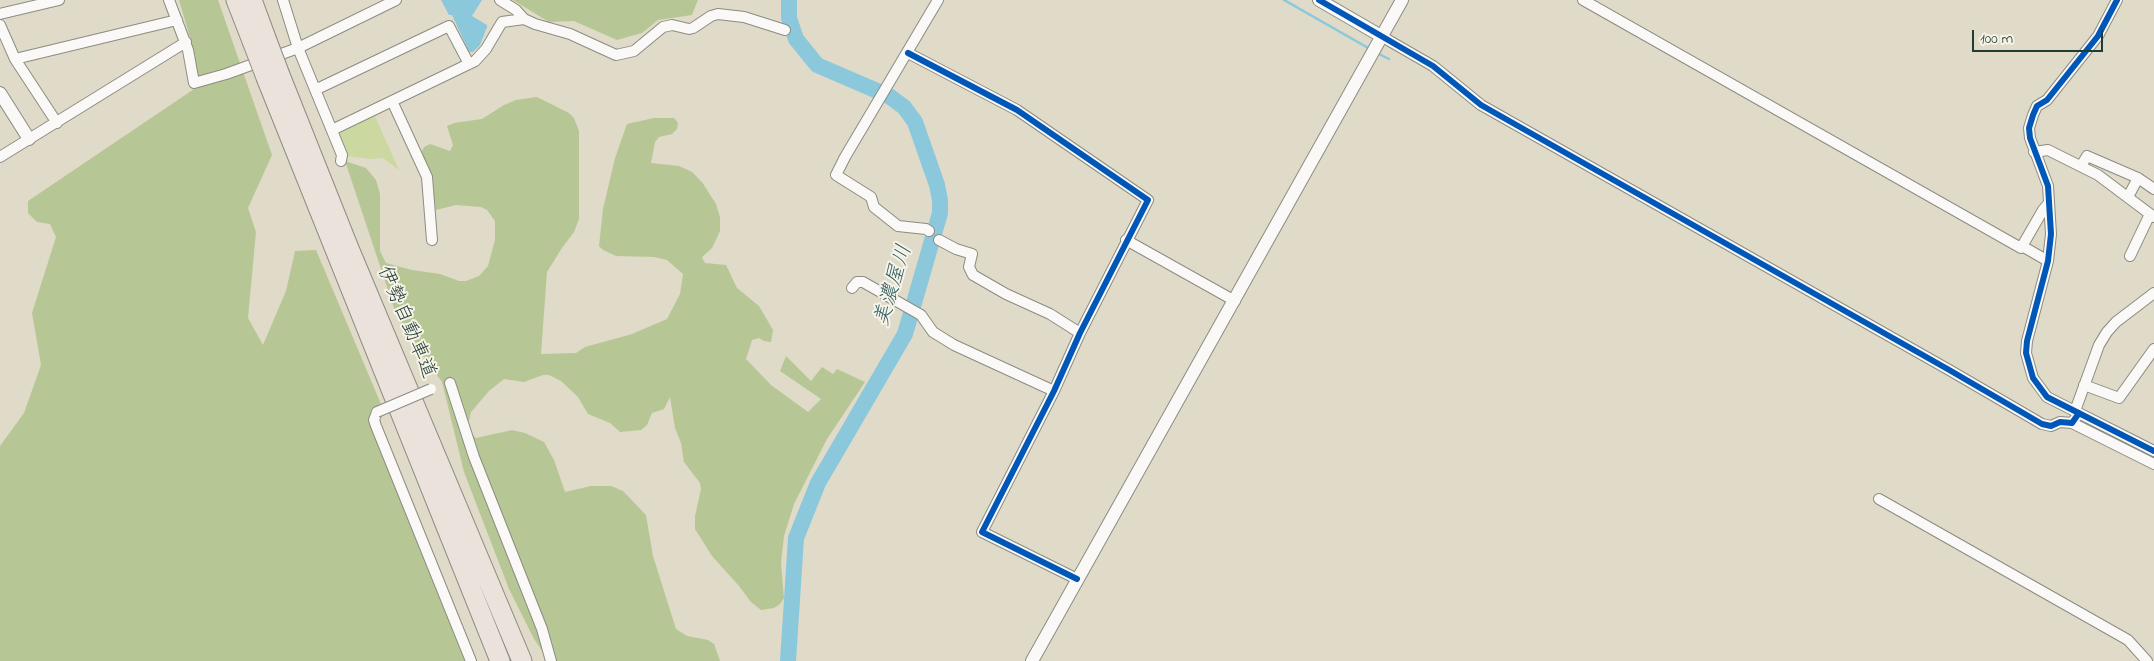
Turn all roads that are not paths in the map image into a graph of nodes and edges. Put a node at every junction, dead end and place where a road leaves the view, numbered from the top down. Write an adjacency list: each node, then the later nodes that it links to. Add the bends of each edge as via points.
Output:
1 (59, 0): 14 (street)
2 (169, 0): 16 (street)
3 (236, 0): 20 (highway, 伊勢自動車道)
4 (252, 0): 20 (highway, 伊勢自動車道)
5 (294, 0): 13 (street)
6 (396, 0): 22 (street)
7 (500, 0): 15 (street)
8 (938, 0): 23 (street)
9 (1319, 0): 19 (street)
10 (1402, 0): 19 (street)
11 (1583, 0): 46 (street)
12 (2117, 0): 33 (street, via 2098,36 2046,100 2037,106 2029,128)
13 (284, 2): 22 (street)
14 (0, 14)
15 (524, 19): 18 (street, via 570,34 616,55 634,51 663,27 672,25 689,29 718,14); 25 (street, via 502,22 482,54)
16 (177, 20): 21 (street); 24 (street)
17 (0, 25): 24 (street)
18 (785, 30)
19 (1381, 36): 51 (street); 59 (street, via 1433,66 1480,105 2042,424)
20 (259, 40): 26 (highway, 伊勢自動車道, bridge)
21 (186, 42): 22 (street, via 194,83); 30 (street)
22 (298, 48): 27 (street)
23 (908, 53): 42 (street, via 836,175 871,197 874,207 898,226); 45 (street, via 1017,110 1148,200)
24 (15, 59): 30 (street)
25 (469, 64): 27 (street, via 449,26); 29 (street)
26 (274, 77): 65 (highway, 伊勢自動車道); 66 (highway, 伊勢自動車道)
27 (316, 89): 31 (street)
28 (0, 93): 32 (street)
29 (392, 101): 31 (street); 43 (street, via 427,177)
30 (57, 123): 32 (street)
31 (332, 130): 35 (street, via 342,155)
32 (29, 139): 34 (street)
33 (2034, 152): 36 (street, via 2048,150); 40 (street, via 2048,186)
34 (1, 155)
35 (341, 161)
36 (2080, 166): 37 (street, via 2087,156); 39 (street)
37 (2138, 178): 38 (street); 39 (street)
38 (2154, 189)
39 (2128, 197): 41 (street)
40 (2048, 204): 46 (street); 48 (street, via 2051,234)
41 (2152, 216): 47 (street)
42 (930, 232)
43 (432, 240)
44 (939, 240): 52 (street, via 972,254 969,267 973,275)
45 (1126, 240): 51 (street); 52 (street)
46 (2022, 246): 48 (street)
47 (2130, 256)
48 (2048, 260): 58 (street, via 2026,341 2027,360 2041,391 2053,401)
49 (852, 288): 57 (street, via 857,282 863,282 921,315 933,332 954,345)
50 (2154, 293): 55 (street, via 2107,332)
51 (1235, 301): 63 (street)
52 (1080, 333): 57 (street)
53 (2154, 349): 55 (street, via 2119,398)
54 (450, 383): 67 (street, via 474,457 542,629)
55 (2084, 385): 58 (street)
56 (431, 389): 64 (street, bridge, via 377,412 374,420)
57 (1054, 391): 63 (street, via 982,532)
58 (2077, 412): 59 (street); 60 (street)
59 (2072, 423): 61 (street)
60 (2154, 451)
61 (2154, 464)
62 (1879, 499): 69 (street, via 2128,640)
63 (1077, 579): 68 (street)
64 (471, 661)
65 (500, 661)
66 (522, 661)
67 (551, 661)
68 (1032, 661)
69 (2147, 661)

